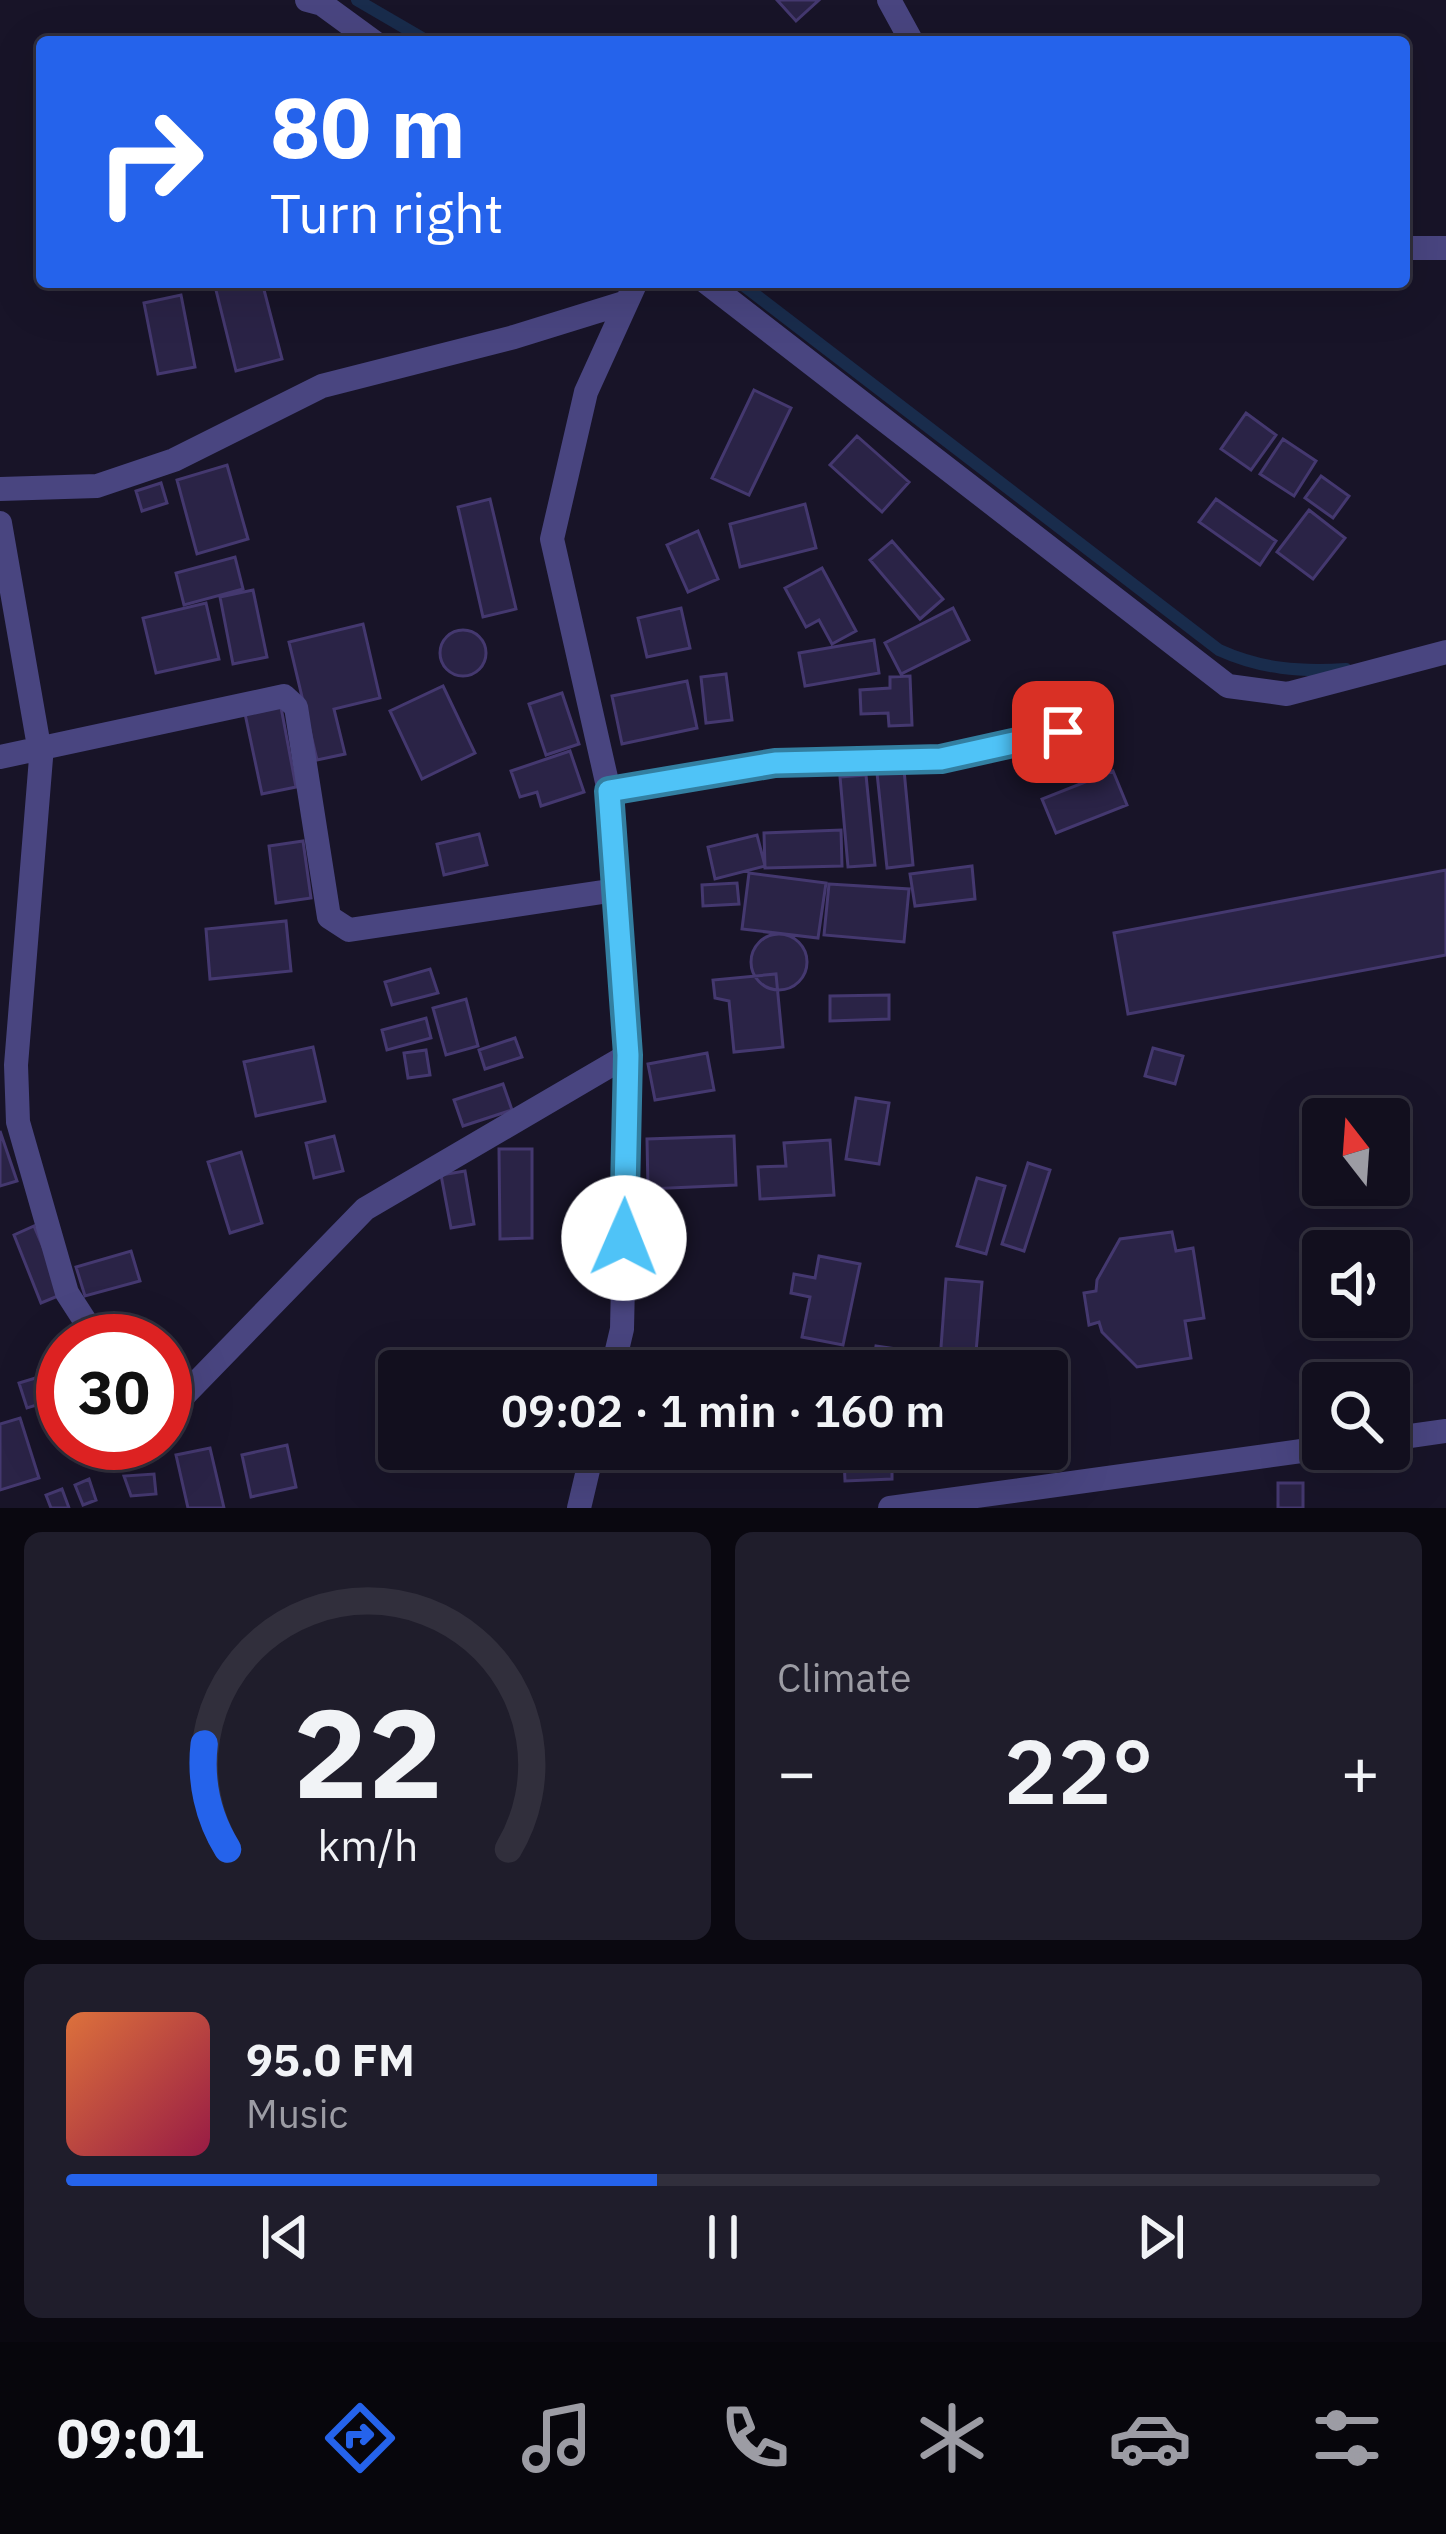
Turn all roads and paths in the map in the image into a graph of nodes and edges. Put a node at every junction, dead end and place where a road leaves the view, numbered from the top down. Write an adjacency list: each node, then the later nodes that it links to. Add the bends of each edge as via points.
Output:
1 (307, 0): 3 (street)
2 (889, 0): 4 (street)
3 (366, 36)
4 (909, 36)
5 (1410, 248): 6 (street)
6 (1446, 248)
7 (714, 288): 11 (street, via 1228,686 1287,694)
8 (632, 292): 9 (street, via 514,337 322,386 174,460 97,486); 15 (street, via 586,392 552,539)
9 (0, 489)
10 (0, 524): 13 (street)
11 (1446, 652)
12 (1063, 732): 15 (street, via 941,759 775,763)
13 (39, 748): 14 (street); 16 (street, via 284,696 296,707 334,923 349,930); 18 (street, via 18,1122 67,1293)
14 (0, 757)
15 (609, 791): 16 (street)
16 (616, 890): 17 (street)
17 (628, 1055): 19 (street); 20 (street, via 365,1209)
18 (81, 1314)
19 (617, 1350)
20 (192, 1387)
21 (1446, 1431): 22 (street)
22 (1410, 1436)
23 (1302, 1452): 25 (street)
24 (588, 1470): 26 (street)
25 (1043, 1497): 27 (street)
26 (579, 1508)
27 (890, 1508)

